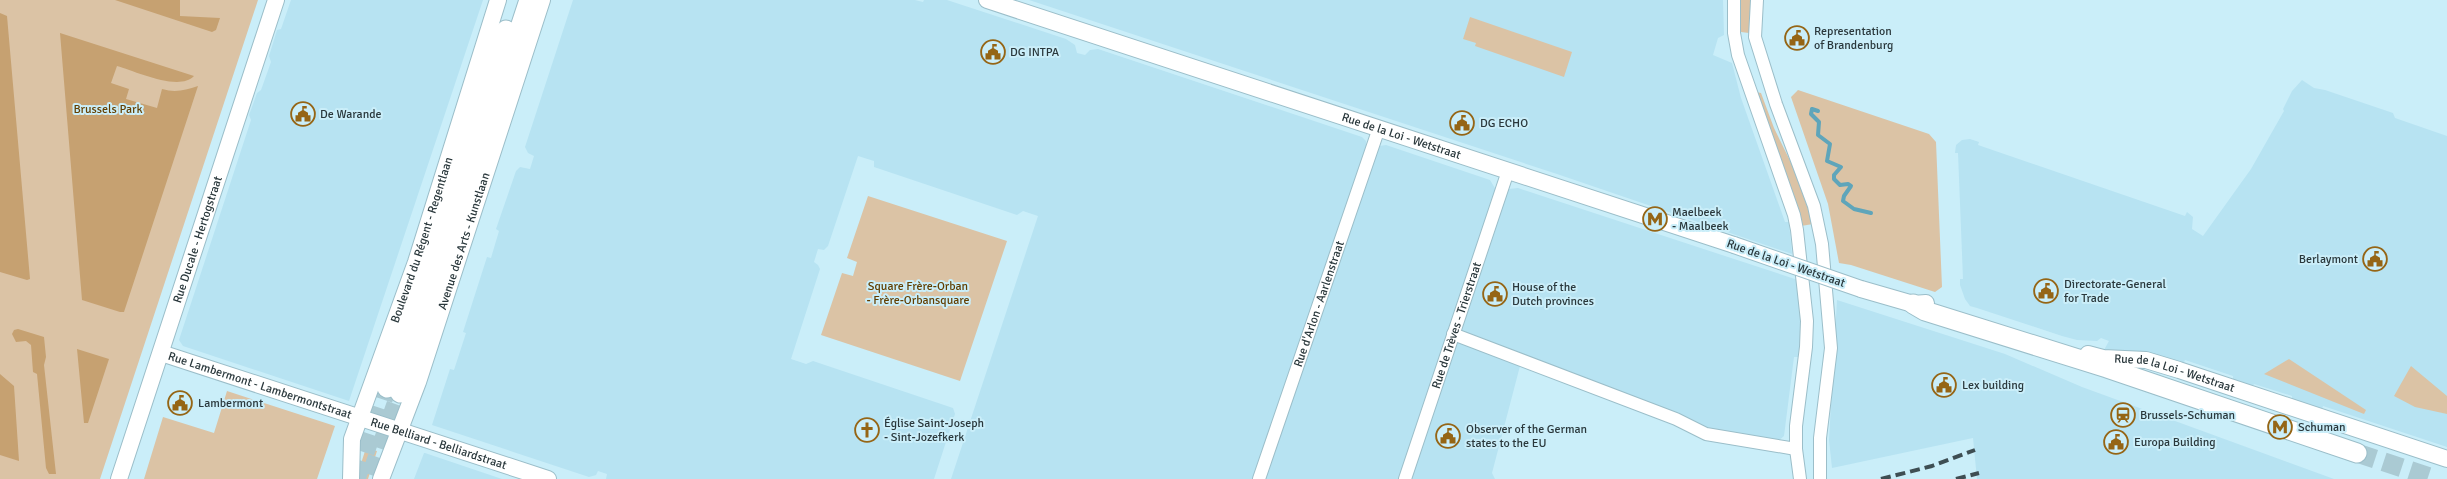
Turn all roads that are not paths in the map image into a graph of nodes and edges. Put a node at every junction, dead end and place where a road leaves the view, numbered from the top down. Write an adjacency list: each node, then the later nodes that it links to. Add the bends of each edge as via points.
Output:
1 (276, 0): 19 (main road, Rue Ducale - Hertogstraat)
2 (498, 0): 9 (main road, Boulevard du Régent - Regentlaan)
3 (516, 0): 13 (highway)
4 (529, 0): 12 (highway)
5 (542, 0): 10 (main road, Avenue des Arts - Kunstlaan)
6 (988, 0): 11 (main road, Rue de la Loi - Wetstraat)
7 (1734, 0): 22 (street, via 1738,55 1794,215 1800,246 1807,321)
8 (1757, 0): 32 (street, via 1755,37 1806,182 1820,234 1831,348 1820,438)
9 (466, 106): 13 (highway); 16 (main road, Boulevard du Régent - Regentlaan)
10 (506, 112): 12 (highway); 14 (main road, Avenue des Arts - Kunstlaan)
11 (1379, 128): 15 (main road, Rue de la Loi - Wetstraat); 29 (street, Rue d'Arlon - Aarlenstraat)
12 (484, 137): 13 (highway, via 393,391); 14 (highway)
13 (463, 158): 16 (highway)
14 (487, 169): 21 (main road, Avenue des Arts - Kunstlaan)
15 (1508, 171): 17 (main road, Rue de la Loi - Wetstraat, bridge); 18 (street, Rue de Trèves - Trierstraat)
16 (434, 205): 20 (main road, Boulevard du Régent - Regentlaan)
17 (1914, 304): 23 (highway, via 1925,311 2107,368); 24 (main road, Rue de la Loi - Wetstraat, via 1928,303 2103,358 2146,360)
18 (1453, 334): 22 (street, via 1676,419 1706,434); 30 (street, Rue de Trèves - Trierstraat)
19 (161, 353): 20 (main road, Rue Lambermont - Lambermontstraat); 25 (main road, Rue Ducale - Hertogstraat)
20 (360, 417): 21 (main road, Rue Belliard - Belliardstraat); 26 (main road, Boulevard du Régent - Regentlaan, via 352,439)
21 (400, 431): 27 (main road, Avenue des Arts - Kunstlaan); 28 (main road, Rue Belliard - Belliardstraat)
22 (1796, 449): 31 (street)
23 (2357, 453)
24 (2447, 459)
25 (118, 479)
26 (351, 479)
27 (381, 479)
28 (548, 479)
29 (1259, 479)
30 (1405, 479)
31 (1800, 479)
32 (1820, 479)

